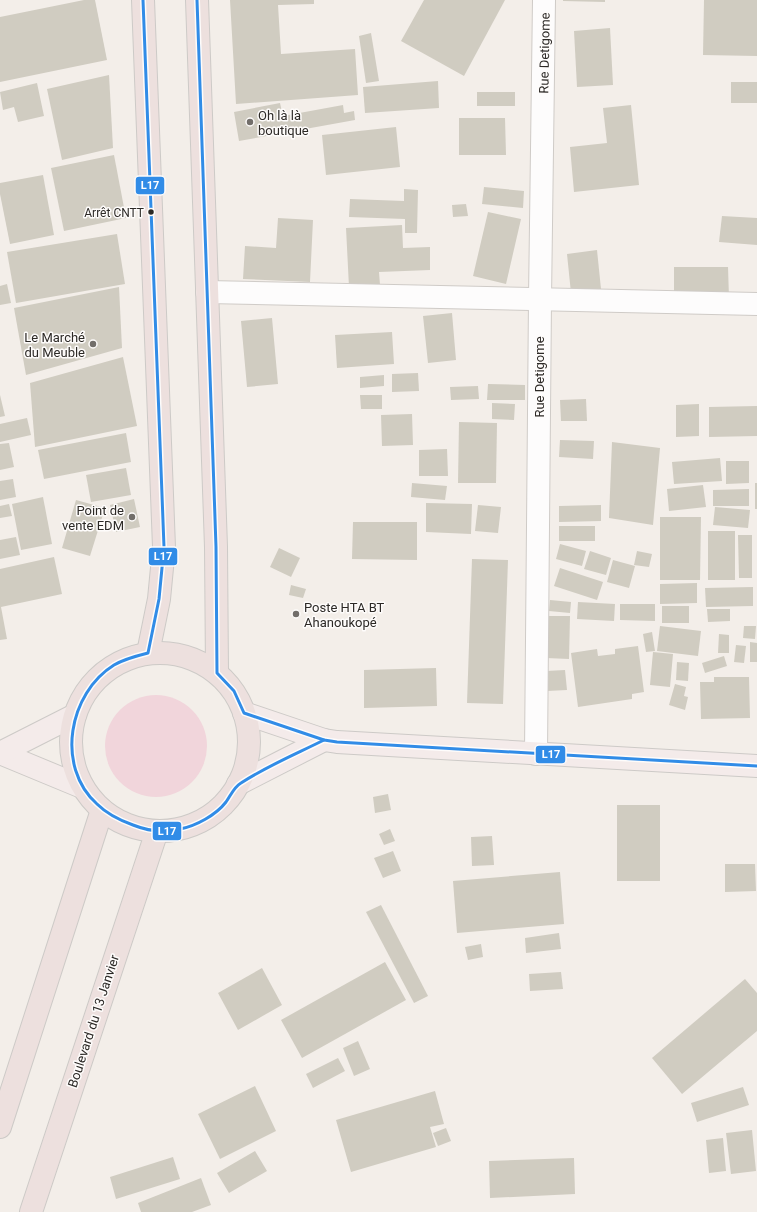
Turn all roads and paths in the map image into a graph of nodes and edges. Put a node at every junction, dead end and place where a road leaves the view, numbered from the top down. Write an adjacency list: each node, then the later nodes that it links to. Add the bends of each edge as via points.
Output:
1 (143, 0): 7 (highway, via 164,547)
2 (197, 0): 4 (highway)
3 (544, 0): 5 (street, Rue Detigome)
4 (207, 292): 5 (street); 8 (highway, via 216,547)
5 (540, 299): 6 (street); 13 (street, Rue Detigome)
6 (757, 304)
7 (148, 653): 8 (highway, via 173,653 196,660); 10 (highway, via 118,663 97,678 85,693)
8 (217, 673): 9 (highway, via 234,691)
9 (244, 713): 11 (main road); 15 (highway, via 249,737 247,761)
10 (75, 715): 12 (main road); 16 (highway, via 70,739 72,758)
11 (324, 740): 13 (main road); 15 (main road)
12 (0, 753): 16 (main road)
13 (536, 754): 14 (main road)
14 (757, 766)
15 (238, 784): 18 (highway, via 224,804 204,819 182,829)
16 (82, 786): 17 (highway)
17 (102, 810): 18 (highway, via 128,826); 19 (highway)
18 (157, 831): 20 (highway, Boulevard du 13 Janvier)
19 (0, 1127)
20 (31, 1212)

